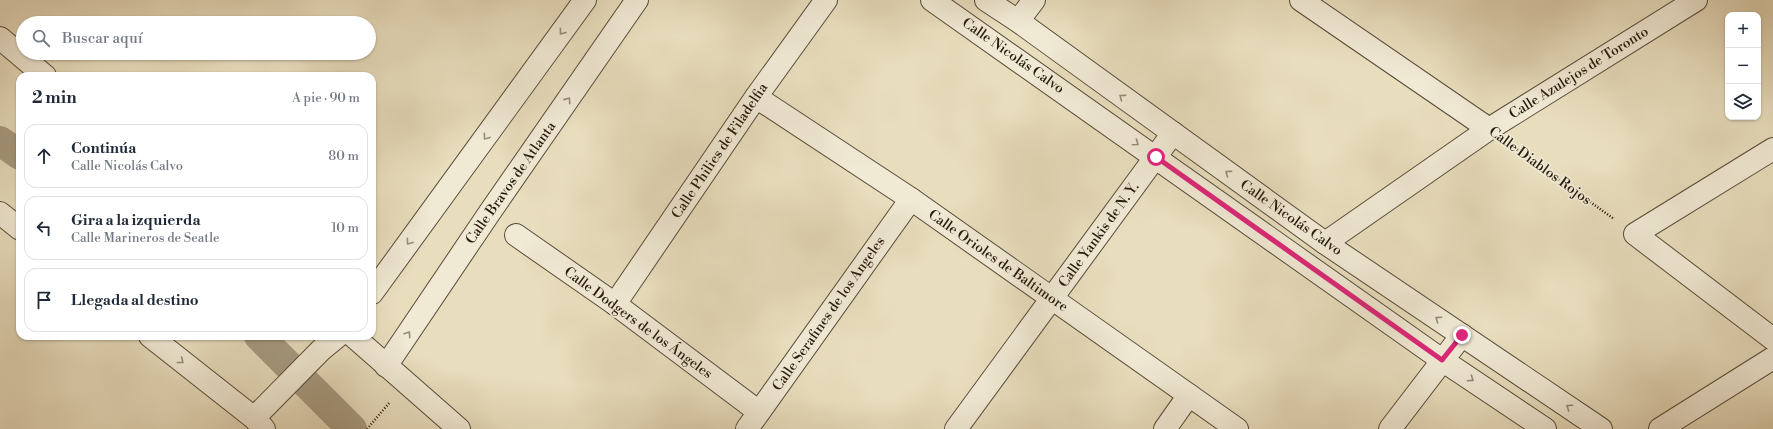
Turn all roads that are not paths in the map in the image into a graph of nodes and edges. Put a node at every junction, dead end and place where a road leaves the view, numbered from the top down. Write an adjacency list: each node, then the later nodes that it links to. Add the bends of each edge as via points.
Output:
1 (585, 0): 24 (street, one-way to 24)
2 (638, 0): 34 (street, Calle Bravos de Atlanta, one-way to 2)
3 (826, 0): 14 (street, Calle Philies de Filadelfia)
4 (932, 0): 18 (street, Calle Nicolás Calvo, one-way to 18)
5 (986, 0): 9 (street, Calle Nicolás Calvo)
6 (1034, 0): 9 (street)
7 (1301, 0): 15 (street, Calle Diablos Rojos)
8 (1696, 0): 15 (street, Calle Azulejos de Toronto)
9 (1018, 21): 16 (street, Calle Nicolás Calvo, one-way to 9)
10 (0, 38): 11 (street)
11 (16, 52)
12 (26, 60): 13 (street)
13 (40, 72)
14 (756, 97): 19 (street, Calle Orioles de Baltimore); 26 (street, Calle Philies de Filadelfia)
15 (1489, 129): 23 (street, Calle Azulejos de Toronto)
16 (1173, 133): 18 (street, Calle Yankis de N. Y.); 23 (street, Calle Nicolás Calvo, one-way to 16)
17 (1773, 149): 28 (street, via 1635,234)
18 (1156, 157): 25 (street, Calle Yankis de N. Y.); 33 (street, Calle Nicolás Calvo)
19 (911, 199): 25 (street, Calle Orioles de Baltimore); 36 (street, Calle Serafines de los Angeles)
20 (0, 213): 21 (street)
21 (16, 226)
22 (516, 235): 26 (street, Calle Dodgers de los Ángeles)
23 (1325, 243): 27 (street, Calle Nicolás Calvo, one-way to 23)
24 (376, 287)
25 (1052, 300): 35 (street, Calle Orioles de Baltimore); 39 (street, Calle Yankis de N. Y.)
26 (615, 304): 36 (street, Calle Dodgers de los Ángeles)
27 (1462, 335): 33 (street); 44 (street, Calle Nicolás Calvo, one-way to 27)
28 (1773, 339)
29 (155, 340): 37 (street, one-way to 37)
30 (333, 340): 37 (street, via 283,388)
31 (357, 340): 34 (street)
32 (1773, 358): 45 (street)
33 (1442, 360): 42 (street); 43 (street, Calle Nicolás Calvo, one-way to 43)
34 (386, 366): 38 (street)
35 (1189, 395): 40 (street); 41 (street, Calle Orioles de Baltimore)
36 (753, 420)
37 (259, 424)
38 (459, 429)
39 (956, 429)
40 (1165, 429)
41 (1237, 429)
42 (1390, 429)
43 (1545, 429)
44 (1601, 429)
45 (1660, 429)

